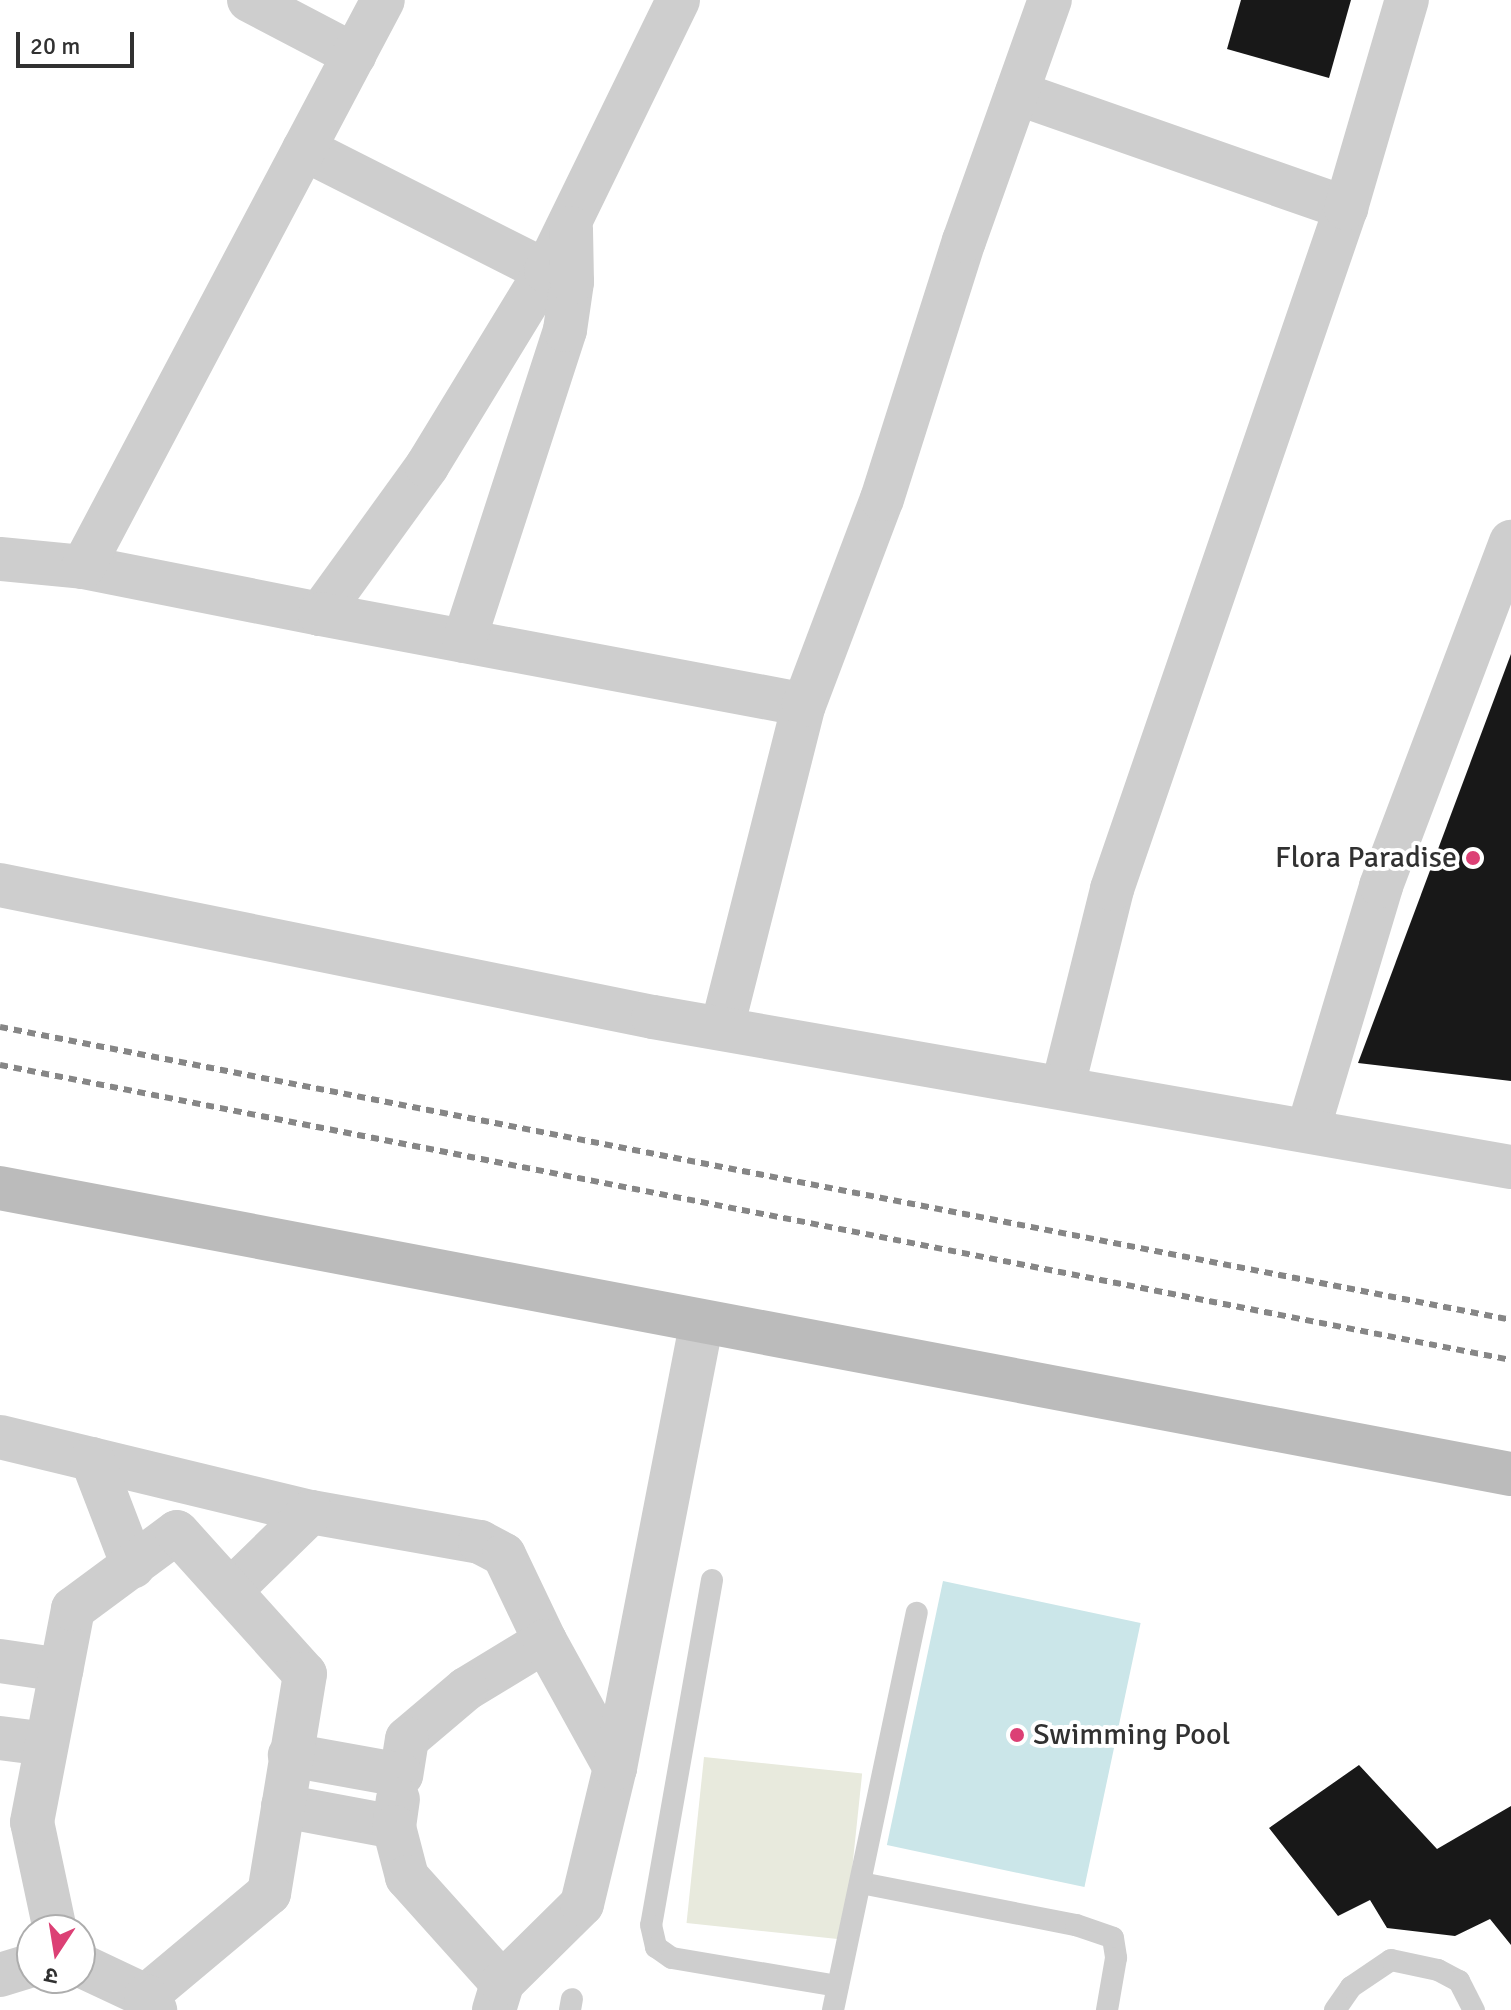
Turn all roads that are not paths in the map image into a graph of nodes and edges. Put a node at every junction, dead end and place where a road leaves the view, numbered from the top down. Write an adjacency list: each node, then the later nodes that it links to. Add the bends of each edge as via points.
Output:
1 (249, 0): 6 (street)
2 (383, 0): 6 (street)
3 (678, 0): 10 (street)
4 (1050, 0): 7 (street)
5 (1407, 0): 9 (street)
6 (354, 55): 8 (street)
7 (1017, 93): 9 (street); 17 (street, via 882,499)
8 (304, 149): 11 (street); 14 (street)
9 (1346, 208): 20 (street, via 1112,889)
10 (571, 219): 11 (street); 16 (street, via 572,282 565,330)
11 (546, 271): 15 (street, via 427,466)
12 (1511, 542): 21 (street, via 1381,886)
13 (0, 559): 14 (street)
14 (83, 567): 15 (street)
15 (320, 614): 16 (street)
16 (464, 641): 17 (street)
17 (804, 705): 19 (street)
18 (0, 885): 19 (street)
19 (722, 1028): 20 (street)
20 (1063, 1086): 21 (street)
21 (1308, 1130): 22 (street)
22 (1511, 1167)
23 (0, 1188): 24 (main road)
24 (701, 1324): 27 (main road); 41 (street)
25 (0, 1437): 26 (street)
26 (92, 1459): 28 (street); 31 (street)
27 (1511, 1474)
28 (221, 1490): 29 (street); 30 (street)
29 (311, 1512): 33 (street); 35 (street, via 480,1542 504,1555)
30 (177, 1532): 31 (street); 33 (street)
31 (133, 1566): 37 (street, via 73,1609)
32 (712, 1580): 48 (lane, via 651,1925 656,1947 672,1958)
33 (230, 1591): 40 (street, via 305,1674)
34 (917, 1613): 45 (lane)
35 (545, 1641): 41 (street); 42 (street, via 466,1689 407,1739)
36 (0, 1661): 37 (street)
37 (61, 1670): 39 (street)
38 (0, 1738): 39 (street)
39 (46, 1744): 46 (street, via 32,1822)
40 (290, 1755): 42 (street); 43 (street)
41 (615, 1768): 49 (street, via 582,1904)
42 (401, 1775): 44 (street)
43 (283, 1806): 44 (street); 50 (street, via 269,1893)
44 (394, 1827): 49 (street, via 407,1877)
45 (861, 1883): 48 (lane); 51 (lane, via 1076,1925 1113,1938)
46 (52, 1914)
47 (96, 1974): 50 (street)
48 (838, 1986): 52 (lane)
49 (498, 1996)
50 (151, 2003)
51 (1111, 2009)
52 (833, 2010)
53 (1335, 2010): 54 (lane, via 1351,1987 1391,1960 1438,1970 1459,1981)
54 (1474, 2010)

